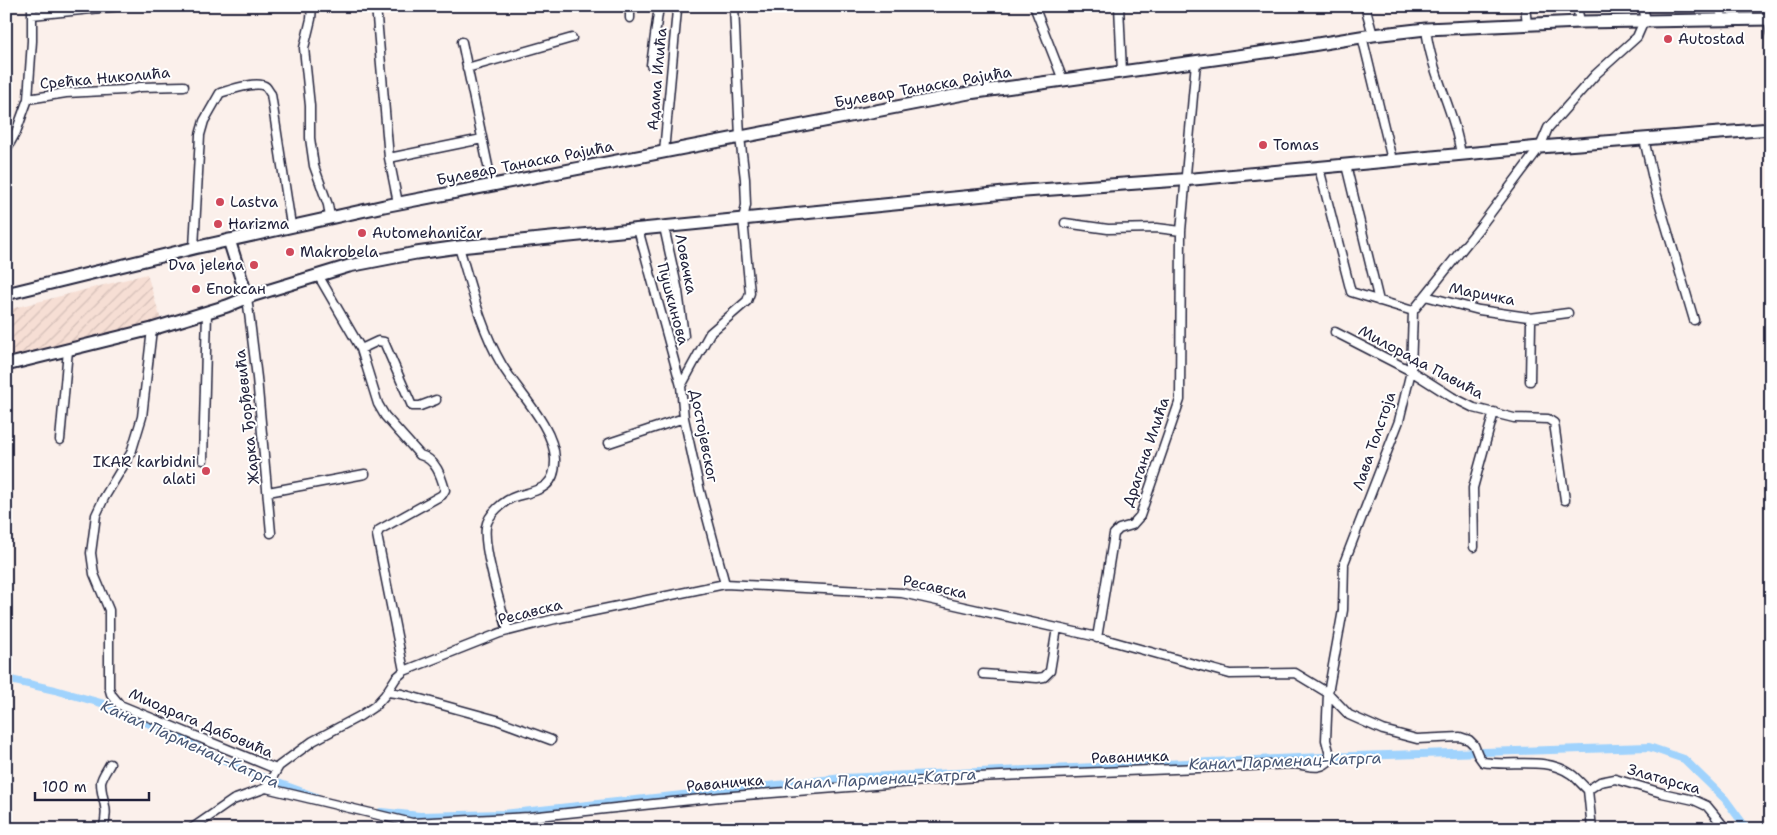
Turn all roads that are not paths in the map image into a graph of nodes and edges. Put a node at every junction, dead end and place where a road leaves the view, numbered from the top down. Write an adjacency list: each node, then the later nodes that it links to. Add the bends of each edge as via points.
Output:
1 (32, 6): 16 (street)
2 (121, 6): 16 (street)
3 (312, 6): 50 (street, via 304,48 310,138 314,166)
4 (376, 6): 43 (street)
5 (630, 6): 17 (street)
6 (659, 6): 29 (street)
7 (734, 6): 36 (street, Достојевског)
8 (1034, 6): 32 (street)
9 (1119, 6): 31 (street)
10 (1365, 6): 25 (street)
11 (1525, 6): 22 (street)
12 (1577, 6): 21 (street)
13 (1643, 6): 20 (street)
14 (1720, 6): 18 (street)
15 (677, 10): 41 (street, Адама Илића)
16 (32, 15): 34 (street)
17 (630, 18)
18 (1722, 19): 19 (street, Булевар Танаска Рајића); 20 (street, Булевар Танаска Рајића)
19 (1770, 19): 24 (street)
20 (1645, 21): 21 (street, Булевар Танаска Рајића); 39 (street, via 1637,37 1596,74 1548,128)
21 (1580, 22): 22 (street, Булевар Танаска Рајића)
22 (1528, 24): 23 (street, Булевар Танаска Рајића)
23 (1426, 29): 25 (street, Булевар Танаска Рајића); 42 (street)
24 (1771, 34)
25 (1367, 36): 28 (street, Булевар Танаска Рајића); 44 (street)
26 (572, 38): 30 (street)
27 (462, 42): 30 (street)
28 (1196, 62): 31 (street, Булевар Танаска Рајића); 47 (street)
29 (651, 65)
30 (467, 68): 37 (street)
31 (1122, 72): 32 (street, Булевар Танаска Рајића)
32 (1063, 80): 36 (street, Булевар Танаска Рајића, via 969,93)
33 (184, 86): 34 (street, Срећка Николића, via 66,93)
34 (28, 99): 40 (street)
35 (1771, 129): 38 (street)
36 (740, 137): 41 (street, Булевар Танаска Рајића); 51 (street, Достојевског, via 746,205)
37 (482, 139): 43 (street); 48 (street)
38 (1644, 139): 39 (street); 69 (street, via 1656,192)
39 (1540, 147): 42 (street); 62 (street)
40 (6, 150)
41 (664, 152): 48 (street, Булевар Танаска Рајића)
42 (1461, 155): 44 (street)
43 (389, 158): 49 (street)
44 (1392, 160): 45 (street)
45 (1346, 165): 46 (street); 64 (street)
46 (1319, 168): 47 (street); 64 (street, via 1351,292)
47 (1185, 179): 51 (street); 56 (street, Драгана Илића)
48 (492, 185): 49 (street, Булевар Танаска Рајића)
49 (398, 203): 50 (street, Булевар Танаска Рајића)
50 (330, 217): 53 (street, Булевар Танаска Рајића)
51 (743, 219): 54 (street); 78 (street, Достојевског, via 750,293 747,301 710,333)
52 (1064, 223): 56 (street, via 1108,229)
53 (291, 226): 57 (street, Булевар Танаска Рајића); 58 (street, via 271,94 261,85 246,86 220,93 204,121 200,135)
54 (664, 227): 55 (street); 72 (street, Ловачка)
55 (638, 230): 59 (street); 78 (street, Пушкинова)
56 (1181, 231): 93 (street, Драгана Илића, via 1180,400 1140,516 1132,525 1114,534)
57 (229, 240): 58 (street, Булевар Танаска Рајића); 63 (street)
58 (194, 248): 61 (street, Булевар Танаска Рајића)
59 (459, 248): 60 (street, via 416,253); 92 (street, via 479,314 502,364 550,436 555,458 549,483 498,507 486,528 486,543)
60 (318, 275): 63 (street); 74 (street)
61 (6, 294)
62 (1425, 296): 65 (street); 68 (street, Маричка, via 1479,310)
63 (247, 297): 66 (street); 86 (street, Жарка Ђорђевића)
64 (1378, 301): 65 (street)
65 (1413, 311): 76 (street, Лава Толстоја)
66 (207, 313): 70 (street); 84 (street)
67 (1568, 313): 68 (street)
68 (1530, 318): 77 (street, Маричка)
69 (1694, 320)
70 (152, 329): 73 (street); 100 (street, Миодрага Дабовића, via 142,417 131,453 96,515 91,553 94,574 109,610 111,694 120,705)
71 (1335, 332): 76 (street, Милорада Павића)
72 (684, 336)
73 (68, 350): 75 (street); 82 (street)
74 (361, 350): 79 (street, via 378,341 384,342 412,406); 94 (street, via 381,410 420,456 427,457 434,464 445,490 442,495 379,530 377,535)
75 (6, 365)
76 (1411, 371): 80 (street, Милорада Павића, via 1474,408); 97 (street, Лава Толстоја, via 1399,421 1344,563 1343,610)
77 (1530, 381)
78 (681, 386): 81 (street, Достојевског)
79 (436, 400)
80 (1494, 412): 87 (street, Милорада Павића, via 1514,418 1548,419 1554,423); 89 (street, Милорада Павића, via 1473,488)
81 (684, 418): 83 (street); 90 (street, Достојевског)
82 (60, 440)
83 (609, 443)
84 (203, 460)
85 (365, 474): 86 (street)
86 (268, 492): 88 (street, Жарка Ђорђевића)
87 (1565, 500)
88 (271, 533)
89 (1474, 547)
90 (725, 584): 91 (street, Ресавска, via 902,593); 92 (street, Ресавска)
91 (1057, 628): 93 (street, Ресавска); 95 (street, via 1050,671 1044,677)
92 (508, 631): 94 (street, Ресавска)
93 (1097, 638): 97 (street, Ресавска, via 1230,674 1295,673)
94 (404, 671): 96 (street)
95 (983, 674)
96 (388, 692): 98 (street, via 497,720); 100 (street, via 368,711 313,741)
97 (1328, 693): 101 (street, Раваничка, via 1327,741 1331,758 1317,768 1294,764 977,777 720,797 529,817 412,823); 102 (street, Ресавска, via 1349,715 1383,730 1417,739 1460,737 1474,745 1483,762 1546,764 1570,774)
98 (551, 740)
99 (110, 764): 103 (street, via 101,781 107,809)
100 (274, 772): 101 (street)
101 (267, 786): 104 (street, via 228,803)
102 (1588, 790): 105 (street); 106 (street, Златарска, via 1600,782 1616,779 1694,800 1707,806)
103 (103, 829)
104 (191, 829)
105 (1592, 829)
106 (1726, 829)

